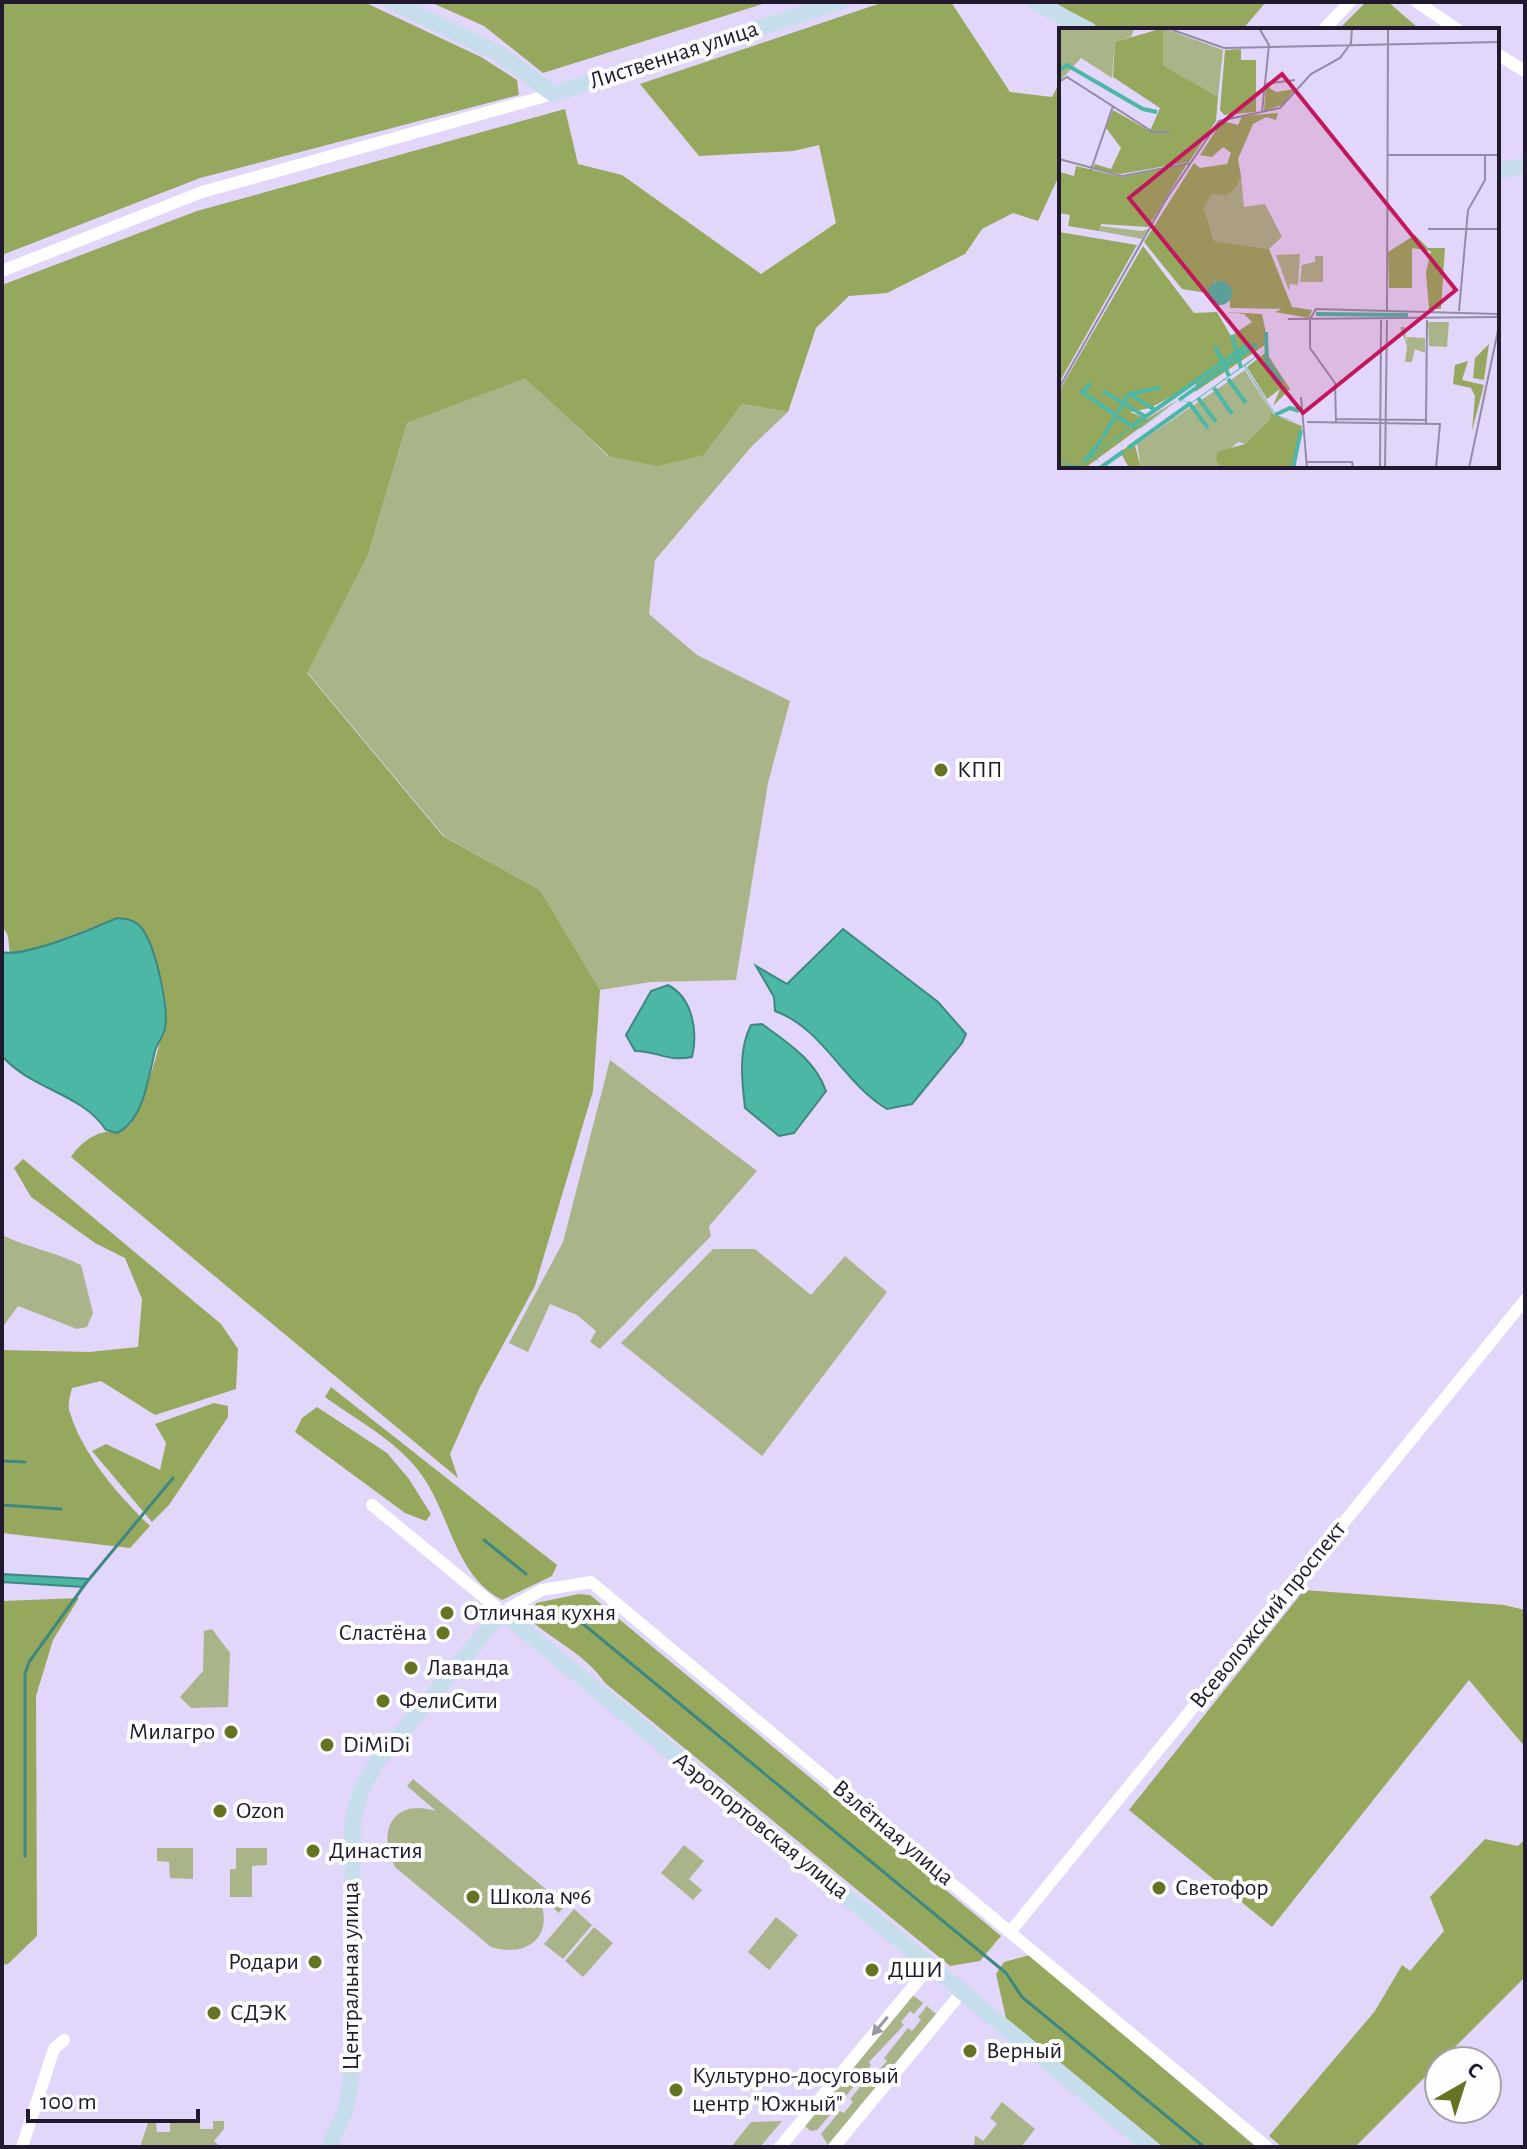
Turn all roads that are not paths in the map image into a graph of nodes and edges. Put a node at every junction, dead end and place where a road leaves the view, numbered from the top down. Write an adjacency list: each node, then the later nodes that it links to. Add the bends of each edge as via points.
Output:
1 (392, 2): 11 (street, via 476,40)
2 (840, 2): 11 (street, Лиственная улица)
3 (1034, 2): 6 (street)
4 (1350, 2): 7 (street)
5 (1417, 2): 8 (street)
6 (1085, 28)
7 (1325, 28)
8 (1455, 28)
9 (1499, 55): 10 (street)
10 (1525, 71)
11 (553, 94): 14 (street, via 202,192)
12 (1525, 165): 13 (street)
13 (1499, 172)
14 (2, 271)
15 (1525, 1300): 18 (street, Всеволожский проспект)
16 (372, 1505): 17 (street, Аэропортовская улица)
17 (502, 1612): 18 (street, Взлётная улица, via 542,1590 591,1582); 19 (street, Аэропортовская улица); 23 (street, Центральная улица, via 377,1762 361,1791 353,1818 351,2081 346,2109)
18 (1011, 1931): 27 (street, Взлётная улица)
19 (930, 1966): 20 (street, Аэропортовская улица); 24 (street, one-way to 24)
20 (962, 1992): 25 (street); 26 (street, Аэропортовская улица)
21 (64, 2040): 22 (street, via 54,2049)
22 (22, 2147)
23 (329, 2147)
24 (780, 2147)
25 (834, 2147)
26 (1150, 2147)
27 (1267, 2147)

